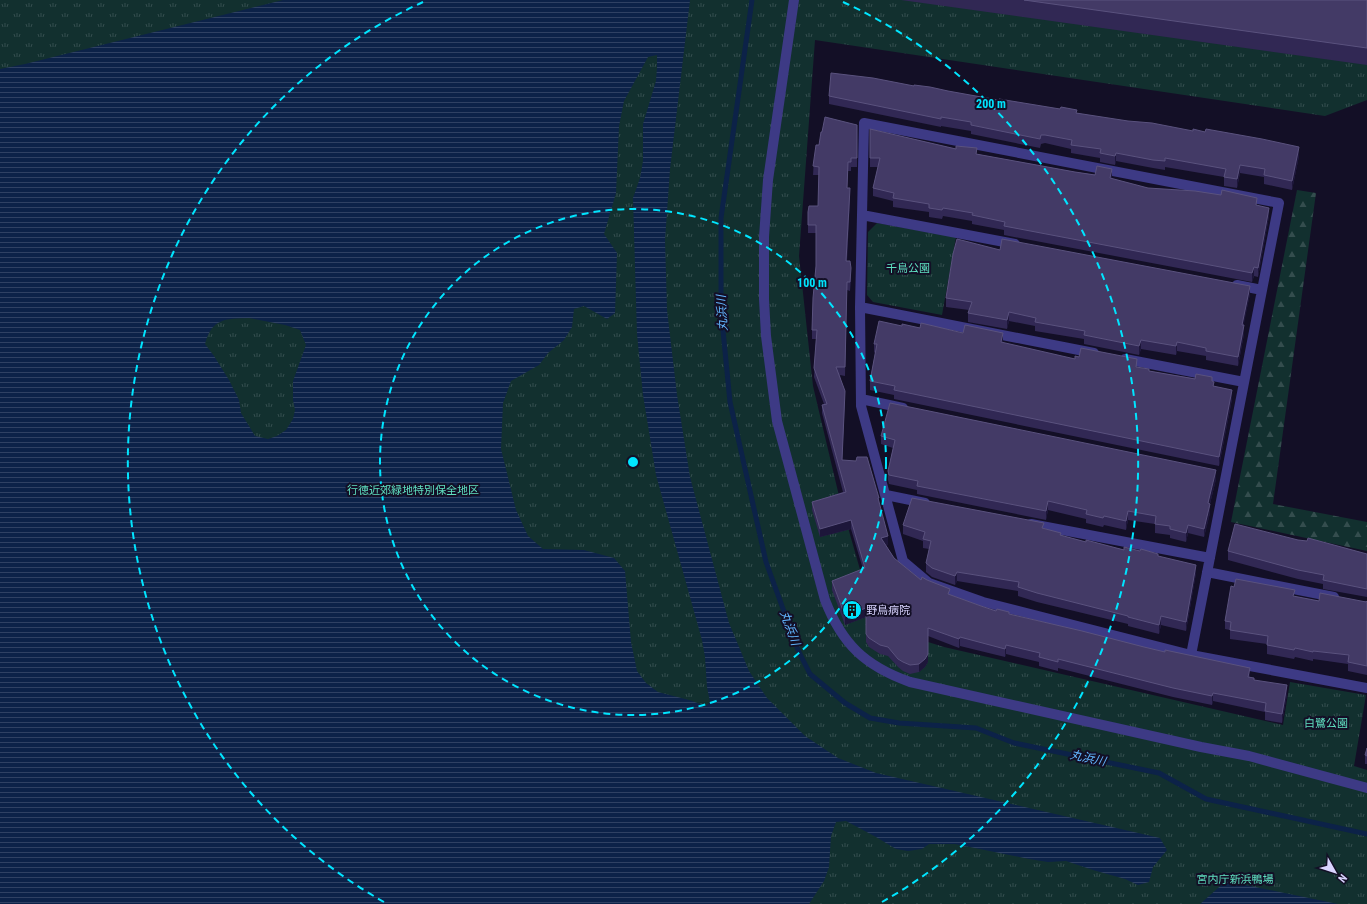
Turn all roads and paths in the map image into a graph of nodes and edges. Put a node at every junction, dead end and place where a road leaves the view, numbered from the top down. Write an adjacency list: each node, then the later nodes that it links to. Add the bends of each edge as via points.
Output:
1 (794, 0): 20 (street, via 765,216 766,336 777,421 825,600 844,638 880,670 910,682 1249,756)
2 (862, 215): 3 (street); 5 (street, via 864,123 1279,203); 6 (street)
3 (1027, 246)
4 (1231, 284): 5 (street)
5 (1262, 290): 9 (street)
6 (860, 307): 7 (street); 10 (street)
7 (1103, 355)
8 (1119, 358): 9 (street)
9 (1244, 382): 15 (street, via 1222,473)
10 (861, 399): 11 (street); 12 (street)
11 (915, 410)
12 (886, 495): 13 (street); 18 (street, via 903,561 929,583 983,602)
13 (932, 504)
14 (1025, 522): 15 (street)
15 (1210, 558): 16 (street)
16 (1207, 572): 17 (street); 18 (street)
17 (1344, 600)
18 (1191, 656): 19 (street)
19 (1367, 688)
20 (1367, 788)

